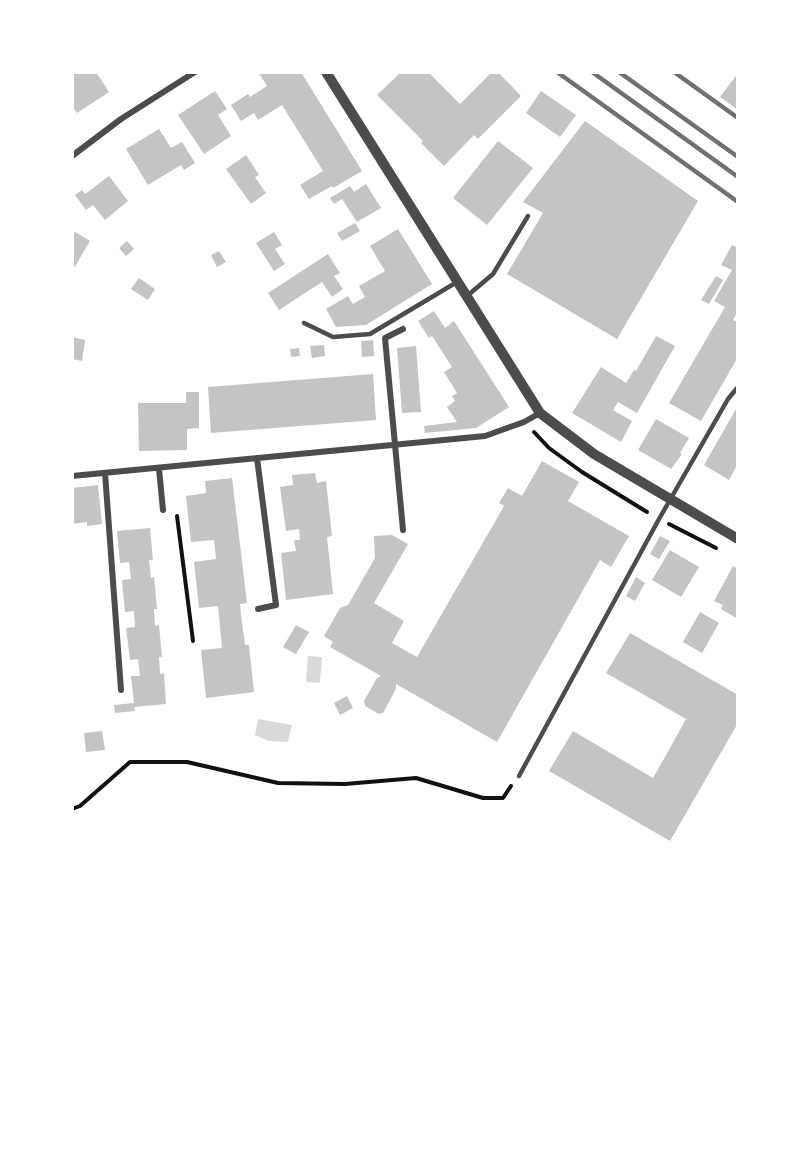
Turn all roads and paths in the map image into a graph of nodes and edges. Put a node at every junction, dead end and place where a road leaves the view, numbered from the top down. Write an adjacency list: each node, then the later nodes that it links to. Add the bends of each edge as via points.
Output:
1 (195, 72): 3 (street)
2 (326, 72): 5 (street)
3 (72, 156)
4 (528, 216): 6 (lane, via 493,274)
5 (457, 282): 6 (street); 7 (lane, via 370,334 333,337)
6 (467, 296): 10 (street)
7 (304, 323)
8 (403, 328): 11 (street, via 385,338)
9 (738, 387): 16 (lane)
10 (540, 413): 11 (street, via 485,436); 16 (street, via 594,454)
11 (394, 446): 12 (street); 19 (street)
12 (257, 458): 13 (street); 21 (street, via 276,605)
13 (159, 469): 14 (street); 17 (street)
14 (105, 473): 15 (street); 23 (street)
15 (72, 476)
16 (671, 500): 20 (street); 24 (lane)
17 (163, 510)
18 (177, 513): 22 (path)
19 (403, 530)
20 (738, 539)
21 (258, 609)
22 (193, 640)
23 (121, 690)
24 (519, 776): 25 (path, via 503,798 483,798 416,778 345,784 278,783 187,762 130,762)
25 (72, 809)

